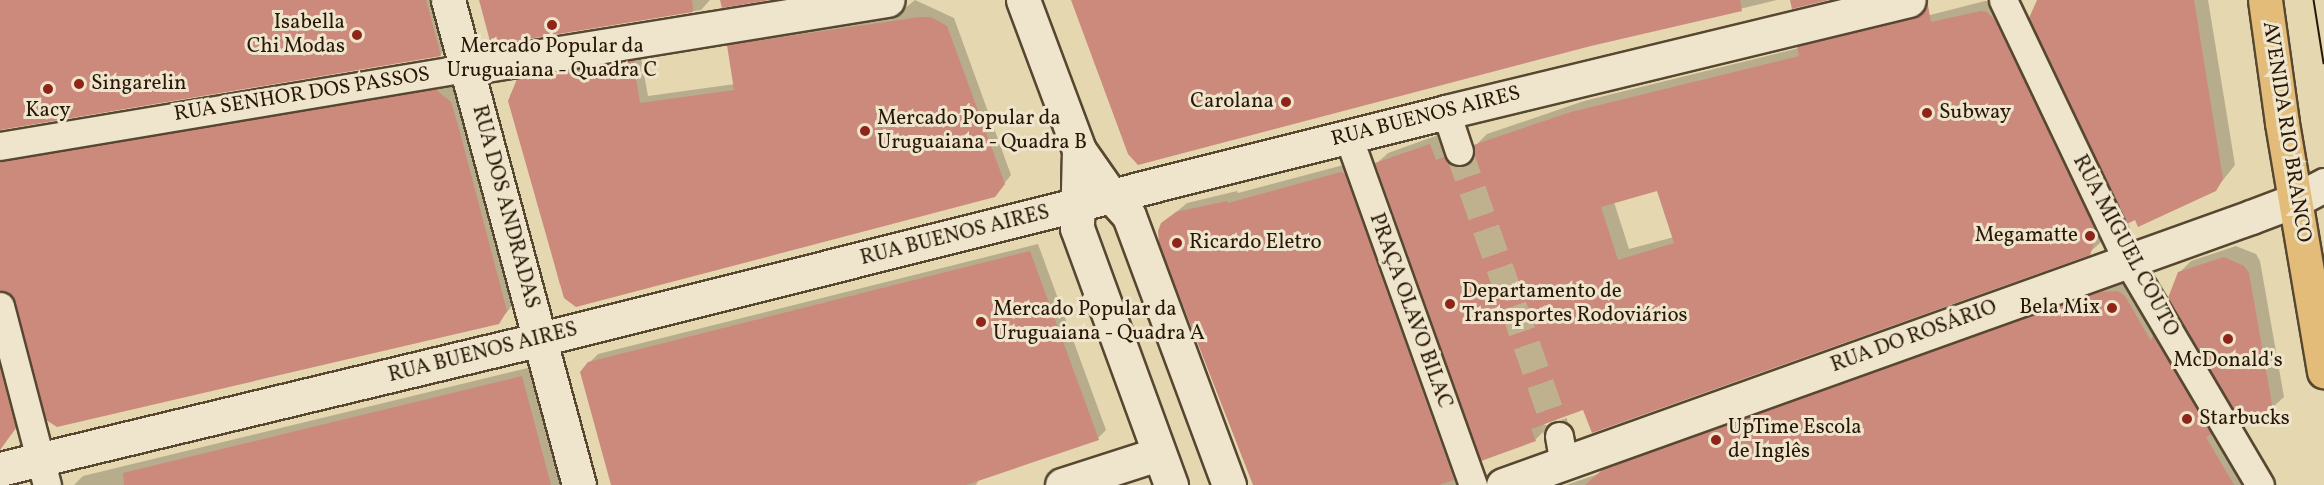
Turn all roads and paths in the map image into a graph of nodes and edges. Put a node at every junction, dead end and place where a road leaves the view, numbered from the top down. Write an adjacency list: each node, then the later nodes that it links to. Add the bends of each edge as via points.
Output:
1 (448, 0): 7 (street, RUA DOS ANDRADAS)
2 (888, 0): 7 (street, RUA SENHOR DOS PASSOS)
3 (1023, 0): 11 (street)
4 (1909, 0): 8 (street, RUA BUENOS AIRES)
5 (2003, 0): 16 (street, RUA MIGUEL COUTO)
6 (2265, 0): 13 (main road, AVENIDA RIO BRANCO, via 2282,123)
7 (467, 68): 10 (street, RUA SENHOR DOS PASSOS); 18 (street, RUA DOS ANDRADAS)
8 (1446, 112): 9 (street, RUA BUENOS AIRES); 12 (street)
9 (1348, 136): 14 (street, RUA BUENOS AIRES); 27 (street, PRAÇA OLAVO BILAC)
10 (0, 146)
11 (1079, 150): 14 (street); 15 (street)
12 (1459, 151)
13 (2310, 193): 16 (street, RUA DO ROSÁRIO); 19 (main road, AVENIDA RIO BRANCO)
14 (1112, 197): 15 (street, RUA BUENOS AIRES); 26 (street, via 1129,216)
15 (1076, 205): 18 (street, RUA BUENOS AIRES); 20 (street, via 1077,228)
16 (2127, 260): 28 (street, RUA DO ROSÁRIO, via 1561,450); 29 (street, RUA MIGUEL COUTO)
17 (0, 306): 22 (street)
18 (541, 339): 22 (street, RUA BUENOS AIRES); 23 (street, RUA DOS ANDRADAS)
19 (2324, 371)
20 (1158, 454): 24 (street); 25 (street)
21 (0, 469): 22 (street, RUA BUENOS AIRES)
22 (44, 473)
23 (579, 485)
24 (1062, 485)
25 (1171, 485)
26 (1229, 485)
27 (1473, 485)
28 (1503, 485)
29 (2260, 485)

